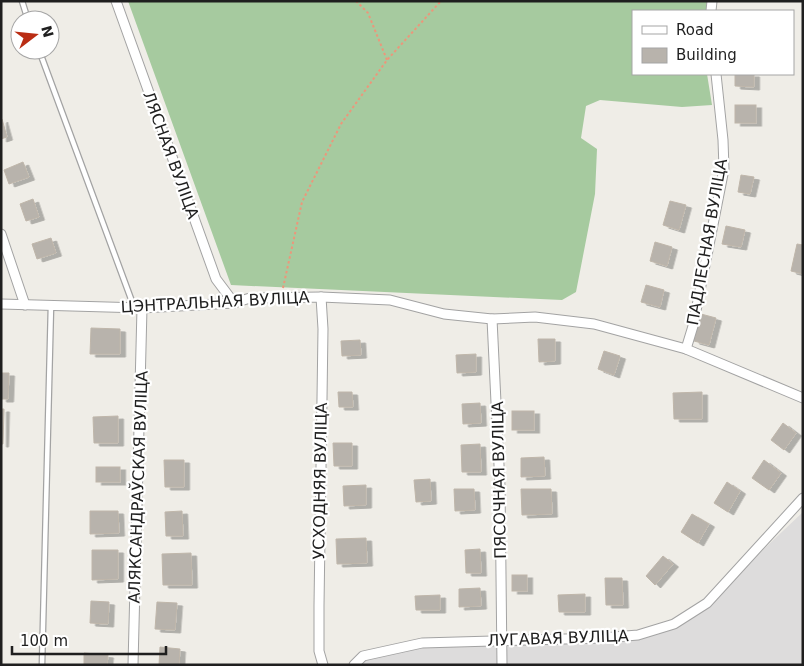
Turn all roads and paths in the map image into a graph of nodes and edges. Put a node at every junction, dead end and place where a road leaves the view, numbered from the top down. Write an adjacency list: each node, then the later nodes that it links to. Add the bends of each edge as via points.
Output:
1 (116, 1): 11 (street, ЛЯСНАЯ ВУЛІЦА, via 216,279)
2 (356, 1): 5 (path, via 368,13)
3 (441, 1): 5 (path)
4 (43, 60): 14 (lane)
5 (387, 60): 9 (path, via 341,124 302,202)
6 (716, 75): 16 (street, ПАДЛЕСНАЯ ВУЛІЦА, via 724,169 694,326)
7 (1, 234): 12 (street)
8 (321, 297): 9 (street, ЦЭНТРАЛЬНАЯ ВУЛІЦА); 15 (street, ЦЭНТРАЛЬНАЯ ВУЛІЦА, via 390,300 444,314); 22 (street, УСХОДНЯЯ ВУЛІЦА, via 318,606 319,651)
9 (281, 298): 11 (street, ЦЭНТРАЛЬНАЯ ВУЛІЦА, via 250,298)
10 (1, 304): 12 (street, ЦЭНТРАЛЬНАЯ ВУЛІЦА)
11 (234, 304): 14 (street, ЦЭНТРАЛЬНАЯ ВУЛІЦА)
12 (25, 305): 13 (street, ЦЭНТРАЛЬНАЯ ВУЛІЦА)
13 (51, 305): 14 (street, ЦЭНТРАЛЬНАЯ ВУЛІЦА); 20 (lane)
14 (138, 308): 21 (street, АЛЯКСАНДРАЎСКАЯ ВУЛІЦА)
15 (492, 320): 16 (street, ЦЭНТРАЛЬНАЯ ВУЛІЦА, via 535,318 594,324); 19 (street, ПЯСОЧНАЯ ВУЛІЦА, via 500,486)
16 (686, 349): 17 (street, ЦЭНТРАЛЬНАЯ ВУЛІЦА)
17 (803, 398)
18 (803, 498): 19 (street, ЛУГАВАЯ ВУЛІЦА, via 707,603 674,624 638,635)
19 (502, 640): 23 (street, ЛУГАВАЯ ВУЛІЦА, via 422,643 363,656); 24 (street, ПЯСОЧНАЯ ВУЛІЦА)
20 (42, 665)
21 (133, 665)
22 (323, 665)
23 (354, 665)
24 (502, 665)

